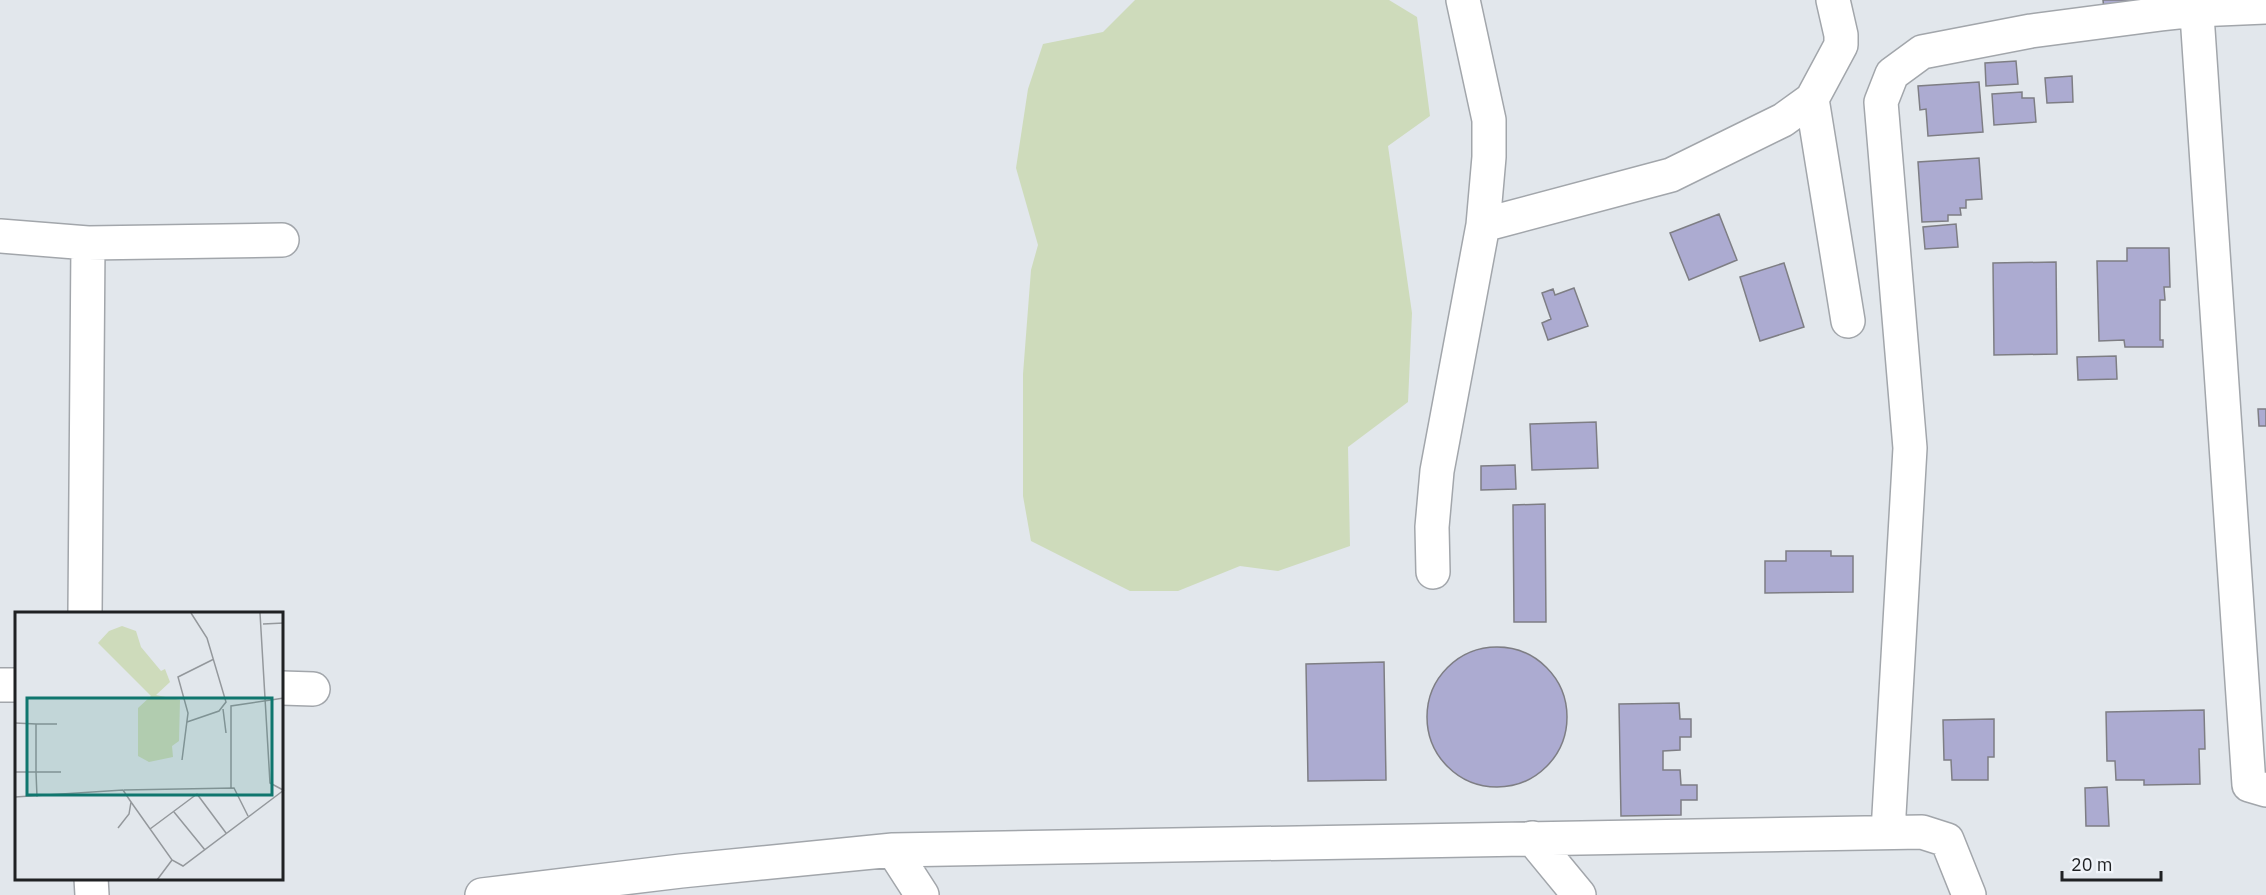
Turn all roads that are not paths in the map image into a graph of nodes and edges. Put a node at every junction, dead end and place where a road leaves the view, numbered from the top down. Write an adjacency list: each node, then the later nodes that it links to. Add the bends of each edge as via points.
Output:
1 (1463, 0): 6 (street, via 1489,120)
2 (1833, 0): 5 (street, via 1841,45)
3 (2196, 5): 4 (street); 13 (street, via 2249,785); 14 (street, via 1922,52 1892,74 1881,102 1910,448)
4 (2266, 7)
5 (1812, 99): 6 (street, via 1783,120 1671,175); 10 (street)
6 (1483, 225): 11 (street, via 1437,471)
7 (0, 236): 9 (street)
8 (282, 240): 9 (street)
9 (88, 243): 12 (street)
10 (1848, 321)
11 (1433, 572)
12 (85, 612)
13 (2266, 790)
14 (1888, 832): 15 (street); 22 (street, via 1922,832 1947,840)
15 (1532, 838): 16 (street); 18 (street)
16 (893, 850): 20 (street); 21 (street)
17 (91, 880): 19 (street)
18 (1578, 894)
19 (92, 895)
20 (482, 895)
21 (922, 895)
22 (1969, 895)

